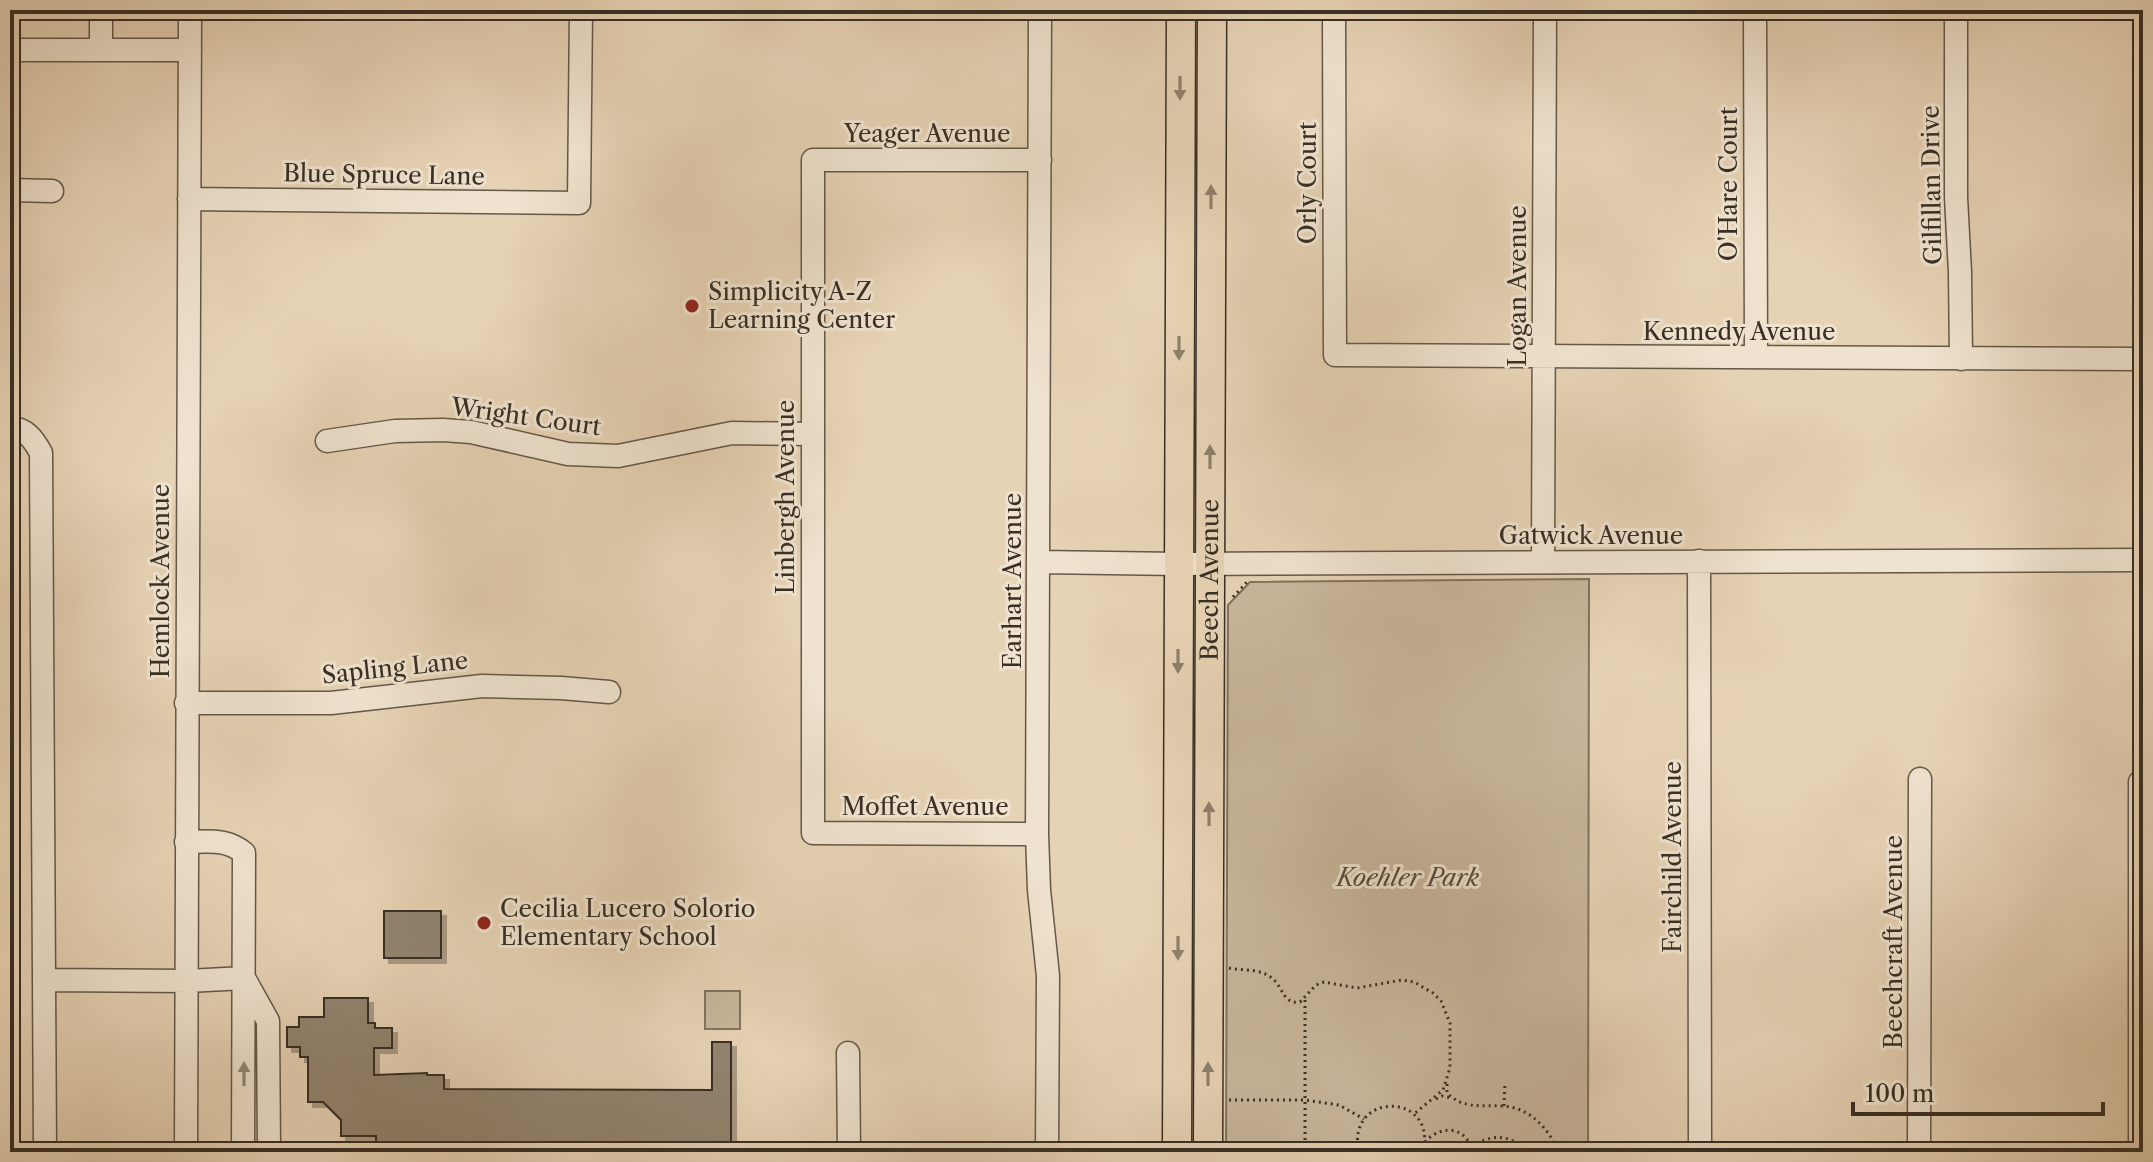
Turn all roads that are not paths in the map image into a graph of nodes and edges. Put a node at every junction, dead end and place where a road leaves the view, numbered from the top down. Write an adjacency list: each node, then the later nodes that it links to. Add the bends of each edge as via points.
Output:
1 (101, 10): 12 (street)
2 (190, 10): 13 (street, Hemlock Avenue)
3 (581, 10): 18 (street, Blue Spruce Lane, via 579,203)
4 (1040, 10): 15 (street, Earhart Avenue)
5 (1181, 10): 32 (main road, Beech Avenue, one-way to 32)
6 (1212, 10): 31 (main road, Beech Avenue, one-way to 6)
7 (1334, 10): 19 (street, Orly Court)
8 (1545, 10): 20 (street, Logan Avenue)
9 (1755, 10): 21 (street, O'Hare Court)
10 (1956, 10): 22 (street, Gilfillan Drive)
11 (10, 50): 12 (street)
12 (101, 50): 13 (street)
13 (190, 50): 18 (street, Hemlock Avenue)
14 (813, 160): 15 (street, Yeager Avenue); 25 (street, Linbergh Avenue)
15 (1040, 160): 29 (street, Earhart Avenue)
16 (10, 190): 17 (street)
17 (52, 191)
18 (189, 199): 34 (street, Hemlock Avenue)
19 (1335, 355): 20 (street, Kennedy Avenue)
20 (1544, 357): 21 (street, Kennedy Avenue); 30 (street, Logan Avenue)
21 (1756, 357): 22 (street, Kennedy Avenue)
22 (1961, 359): 23 (street, Kennedy Avenue)
23 (2143, 359)
24 (10, 428): 42 (street, via 32,437 41,453)
25 (812, 434): 26 (street, Wright Court, via 732,433 618,456 568,454 443,430); 37 (street, Linbergh Avenue)
26 (327, 441)
27 (2143, 560): 28 (street, Gatwick Avenue)
28 (1699, 561): 30 (street, Gatwick Avenue); 53 (street, Fairchild Avenue)
29 (1039, 562): 32 (street, Gatwick Avenue); 38 (street, Earhart Avenue)
30 (1543, 562): 31 (street, Gatwick Avenue)
31 (1210, 563): 32 (street, Gatwick Avenue); 52 (main road, Beech Avenue, one-way to 31)
32 (1179, 564): 51 (main road, Beech Avenue, one-way to 51)
33 (609, 692): 34 (street, Sapling Lane, via 482,686 331,703)
34 (186, 703): 39 (street, Hemlock Avenue)
35 (1920, 779): 54 (street, Beechcraft Avenue)
36 (2140, 782): 40 (street)
37 (813, 833): 38 (street, Moffet Avenue)
38 (1037, 834): 50 (street, Earhart Avenue, via 1048,976)
39 (186, 842): 41 (street, via 234,845 244,853); 43 (street, Hemlock Avenue)
40 (2141, 970): 55 (street)
41 (244, 978): 43 (street); 47 (street, one-way to 41); 48 (street, via 268,1021)
42 (44, 980): 43 (street); 45 (street)
43 (188, 981): 46 (street, Hemlock Avenue)
44 (848, 1053): 49 (street)
45 (45, 1152)
46 (186, 1152)
47 (243, 1152)
48 (269, 1152)
49 (849, 1152)
50 (1047, 1152)
51 (1177, 1152)
52 (1208, 1152)
53 (1700, 1152)
54 (1919, 1152)
55 (2140, 1152)

